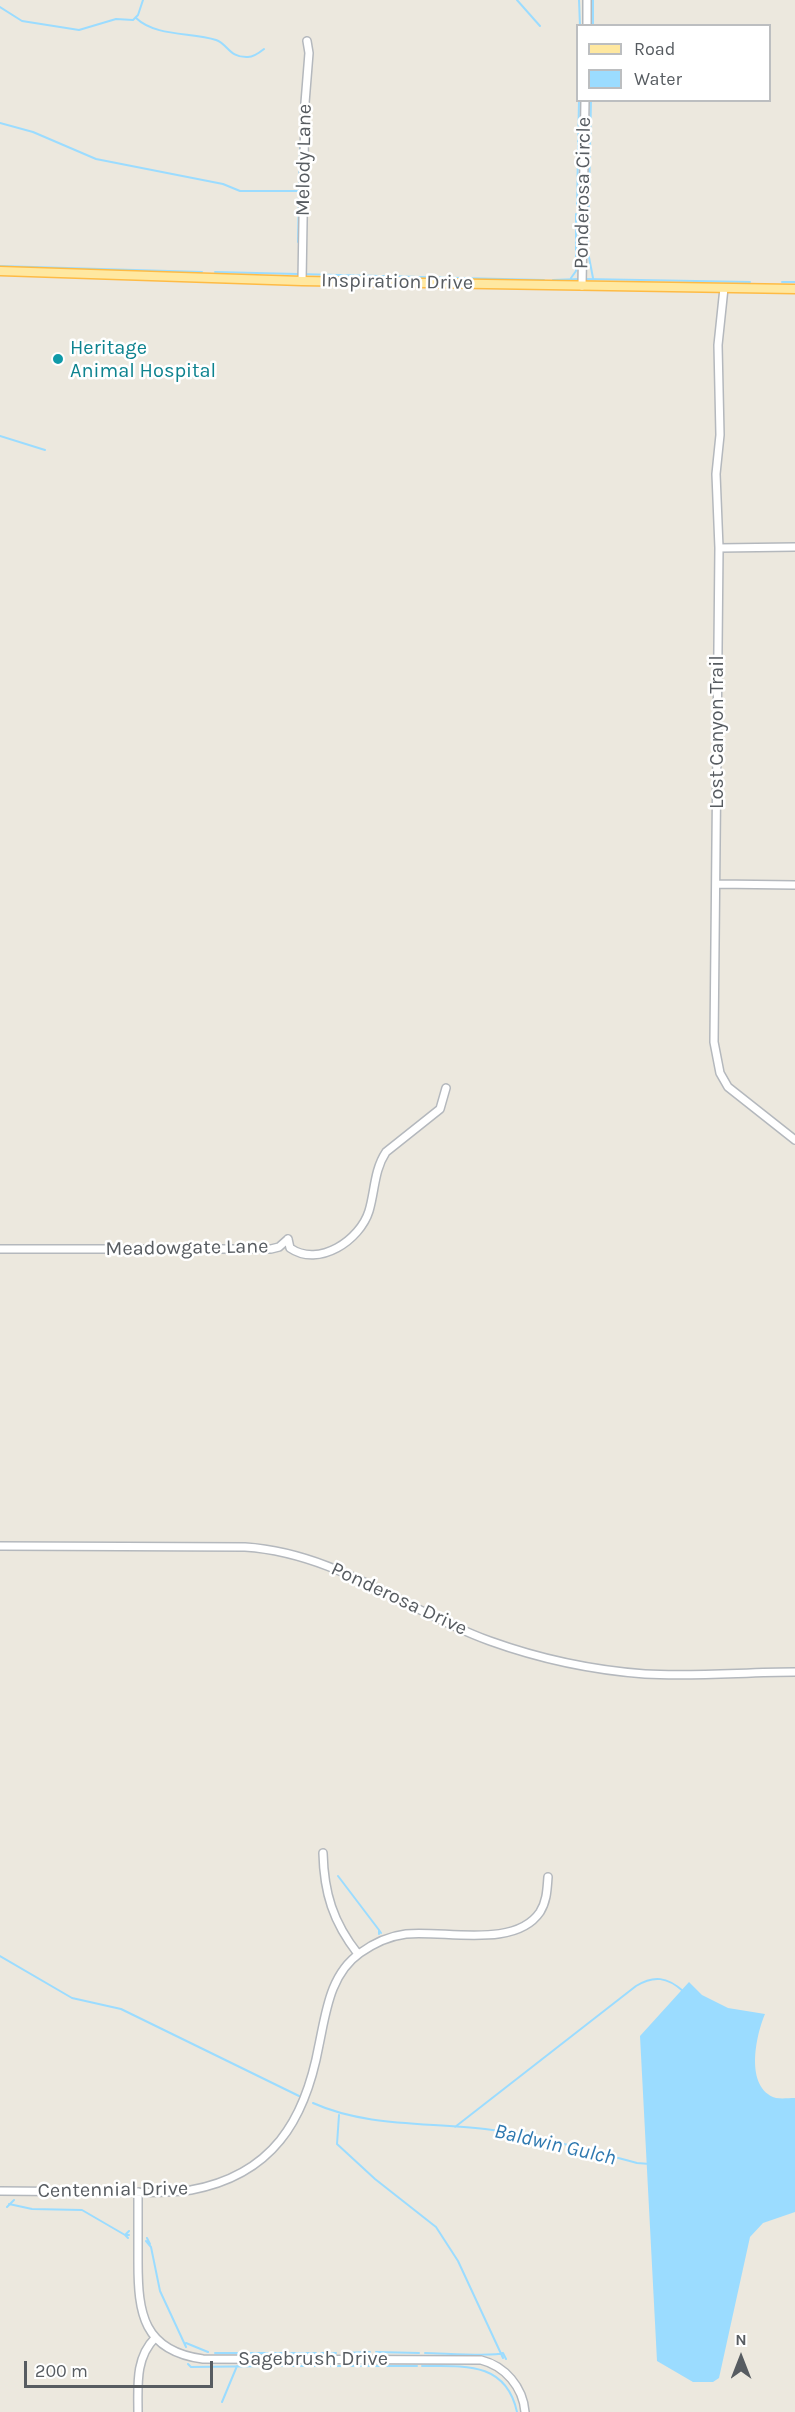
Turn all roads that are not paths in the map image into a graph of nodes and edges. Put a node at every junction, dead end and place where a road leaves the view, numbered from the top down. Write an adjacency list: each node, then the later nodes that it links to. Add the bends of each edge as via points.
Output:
1 (587, 0): 2 (street)
2 (587, 24)
3 (307, 41): 6 (street, Melody Lane)
4 (585, 102): 7 (street, Ponderosa Circle)
5 (0, 271): 6 (main road, Inspiration Drive)
6 (302, 280): 7 (main road, Inspiration Drive)
7 (582, 286): 8 (main road, Inspiration Drive)
8 (724, 288): 9 (main road, Inspiration Drive); 10 (street, Lost Canyon Trail, via 718,360)
9 (795, 289)
10 (719, 548): 11 (street); 12 (street, Lost Canyon Trail)
11 (795, 548)
12 (716, 884): 13 (street); 15 (street, Lost Canyon Trail, via 713,1029 717,1064 722,1079 736,1095)
13 (795, 885)
14 (446, 1088): 16 (street, Meadowgate Lane, via 440,1109 386,1152 361,1227 330,1252 296,1252 290,1248 288,1239 271,1249)
15 (795, 1140)
16 (0, 1249)
17 (0, 1546): 18 (street, Ponderosa Drive, via 274,1550 341,1570 479,1637 558,1661 646,1674)
18 (795, 1672)
19 (322, 1853): 21 (street, via 330,1909)
20 (548, 1877): 21 (street, Centennial Drive, via 546,1898 539,1912 515,1931 404,1935 381,1941)
21 (358, 1954): 23 (street, Centennial Drive, via 331,1992 312,2082 301,2110 282,2138 252,2165 217,2183 177,2191)
22 (0, 2191): 23 (street, Centennial Drive)
23 (138, 2192): 24 (street, via 139,2300 144,2320)
24 (155, 2338): 25 (street, via 147,2346 139,2369); 26 (street, Sagebrush Drive, via 180,2354 203,2359 481,2360 495,2365 513,2380)
25 (138, 2412)
26 (525, 2412)

